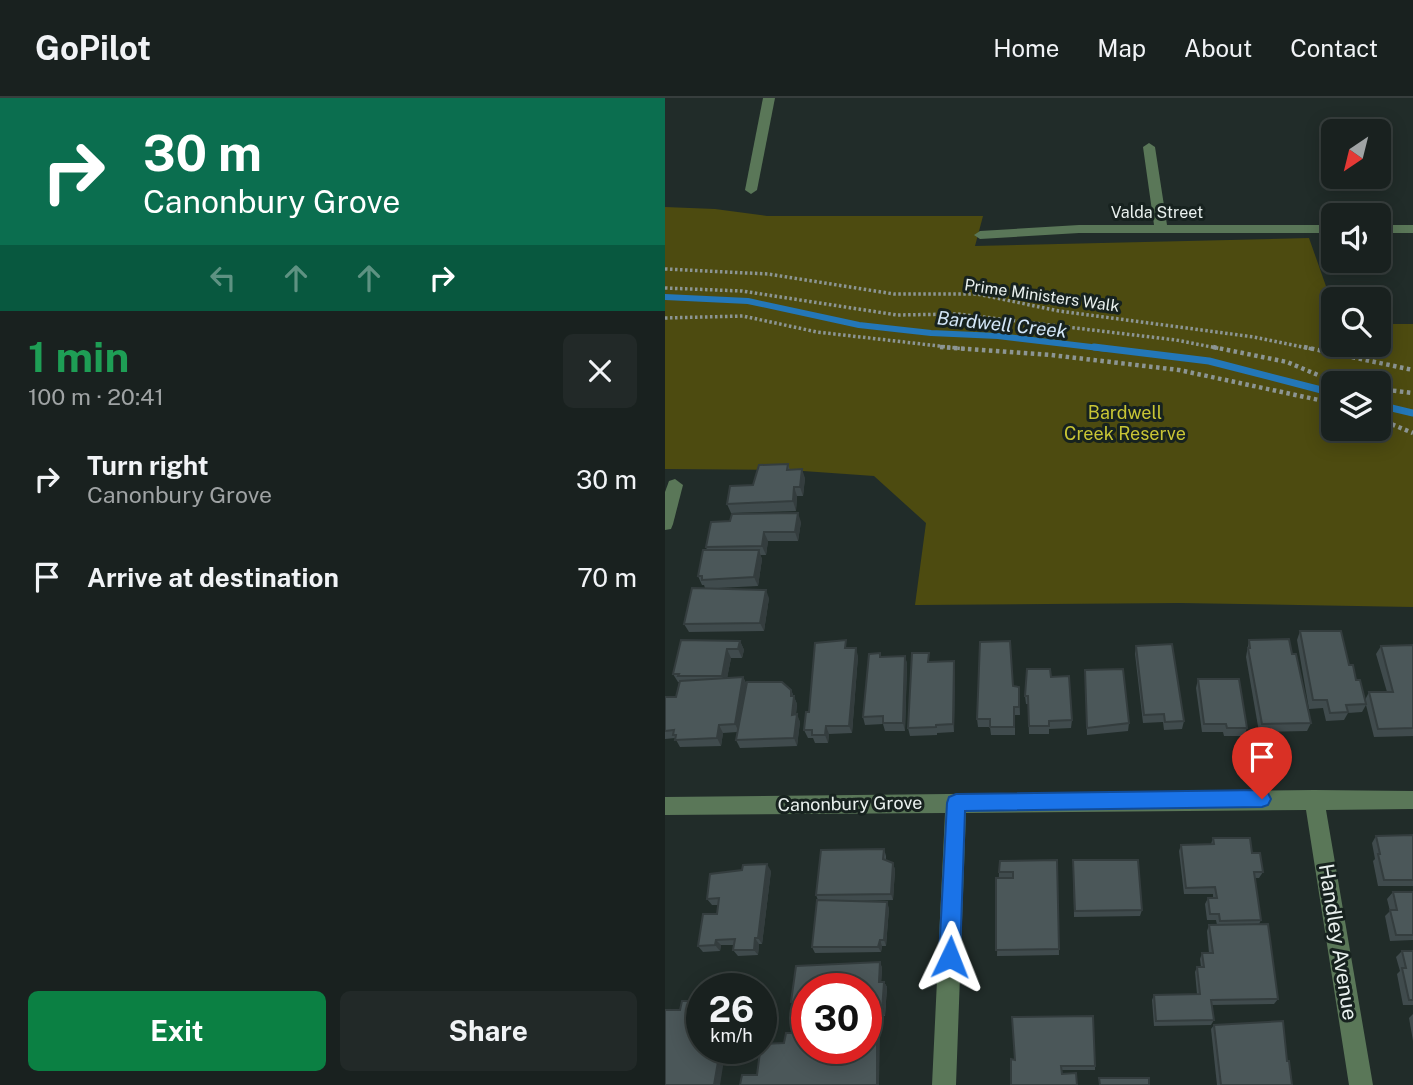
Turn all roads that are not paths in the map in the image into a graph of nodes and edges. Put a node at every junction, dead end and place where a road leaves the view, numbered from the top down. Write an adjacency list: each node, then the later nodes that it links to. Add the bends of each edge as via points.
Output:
1 (769, 98): 3 (street)
2 (1149, 147): 4 (street)
3 (751, 190)
4 (1161, 229): 5 (street, Valda Street); 8 (street, Valda Street)
5 (1321, 229)
6 (1391, 229): 7 (street)
7 (1413, 229)
8 (980, 235)
9 (675, 485): 10 (street)
10 (665, 524)
11 (1314, 799): 12 (street, Canonbury Grove); 13 (street, Canonbury Grove); 16 (street, Handley Avenue)
12 (1413, 800)
13 (956, 803): 14 (street, Canonbury Grove); 15 (street)
14 (665, 806)
15 (944, 1085)
16 (1361, 1085)

